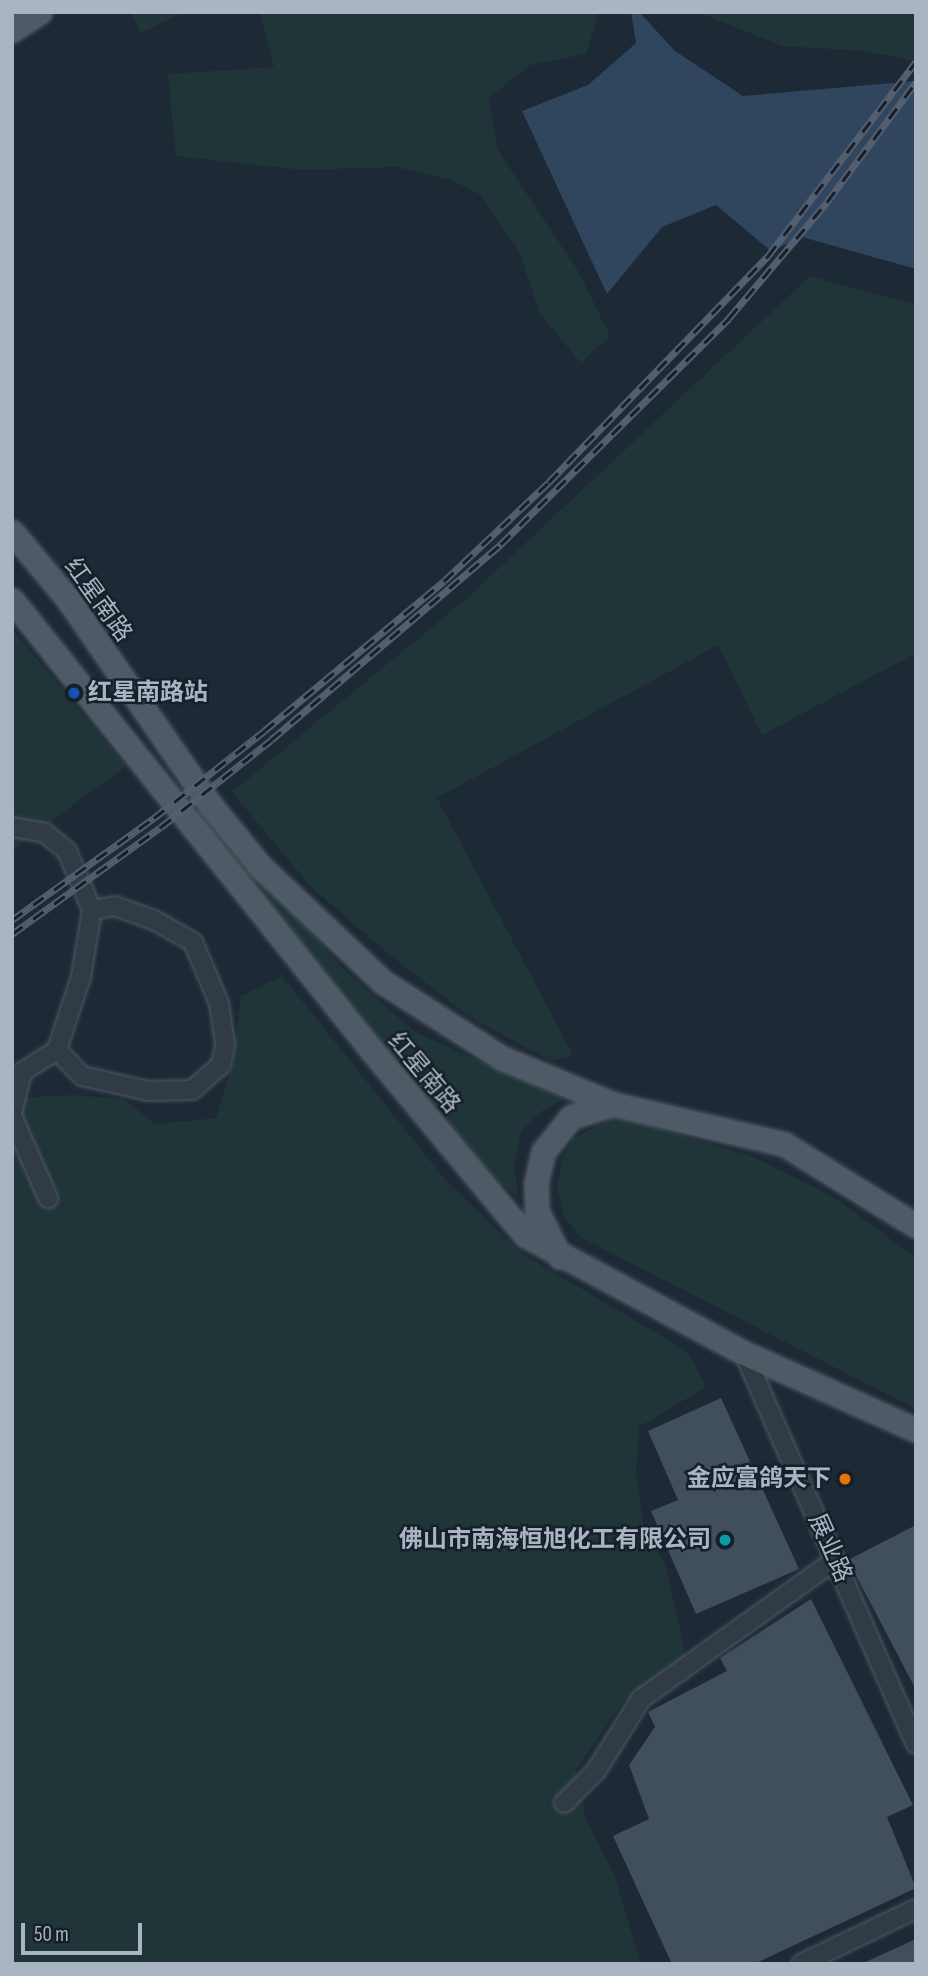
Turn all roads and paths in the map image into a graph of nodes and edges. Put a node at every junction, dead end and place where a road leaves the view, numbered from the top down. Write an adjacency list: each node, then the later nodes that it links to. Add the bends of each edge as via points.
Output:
1 (40, 12): 2 (main road)
2 (12, 30)
3 (12, 532): 8 (main road, 红星南路, via 67,598 211,806 260,866 324,932 383,982 444,1024 502,1058)
4 (12, 600): 12 (main road, 红星南路, via 524,1235)
5 (12, 827): 6 (street, via 45,833 67,851)
6 (92, 910): 7 (street, via 81,978); 7 (street, via 115,906 194,942 219,1003 225,1044 220,1065 192,1090 148,1091 82,1076)
7 (57, 1050): 9 (street, via 22,1072)
8 (613, 1104): 11 (main road, 红星南路, via 784,1144); 12 (main road, via 571,1117 543,1152 536,1183 537,1211)
9 (12, 1115): 10 (street)
10 (48, 1198)
11 (916, 1226)
12 (560, 1257): 13 (main road, 红星南路)
13 (744, 1353): 14 (main road, 红星南路); 15 (street, 展业路)
14 (916, 1430)
15 (835, 1560): 16 (street, 展业路); 17 (street, via 641,1699 596,1771)
16 (916, 1744)
17 (564, 1803)
18 (916, 1909): 19 (street)
19 (801, 1964)

